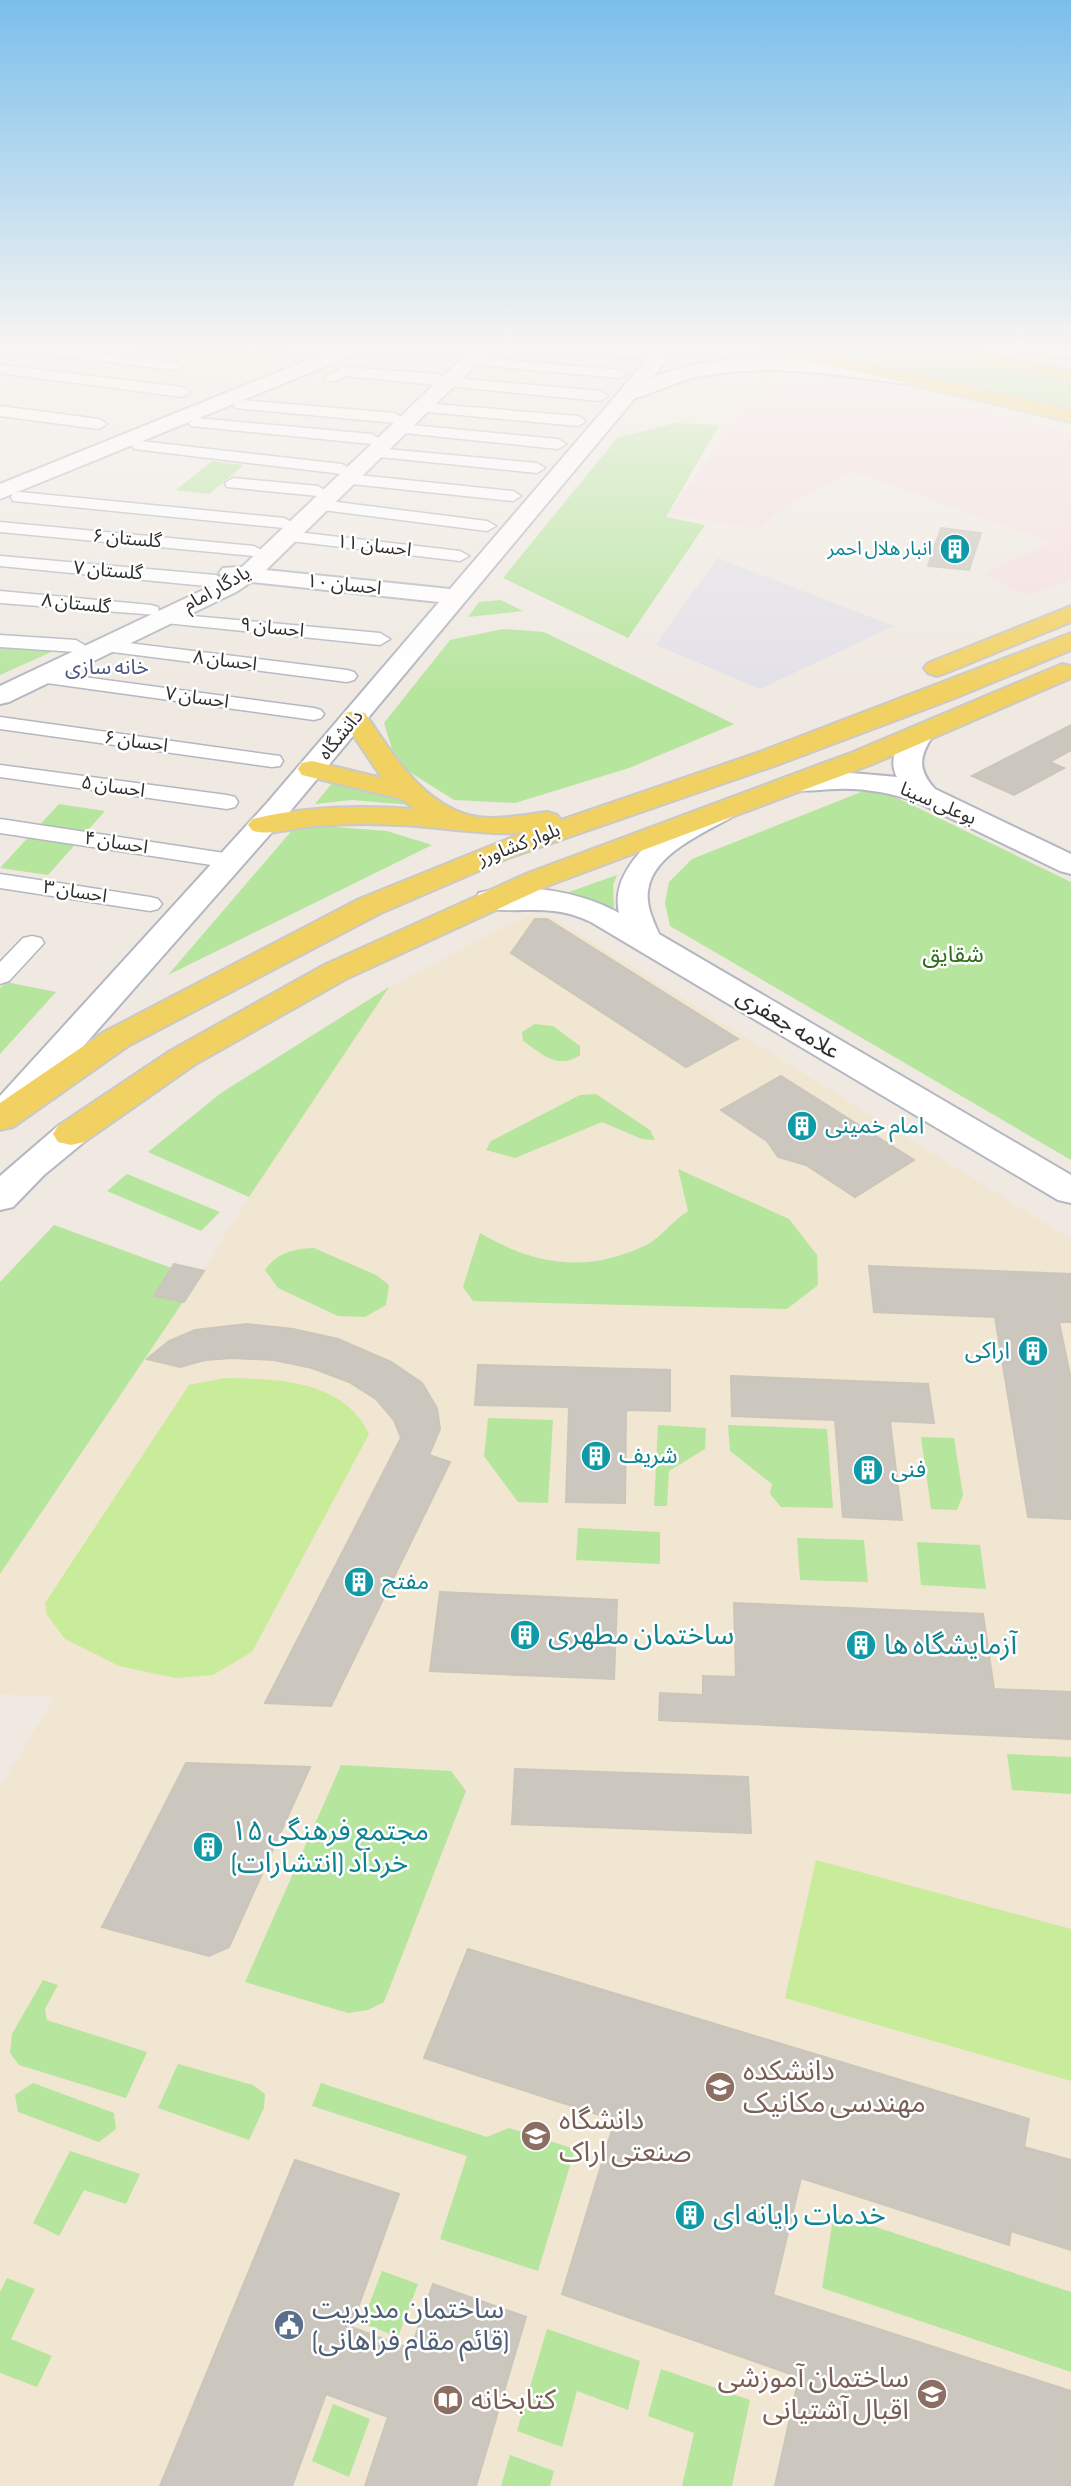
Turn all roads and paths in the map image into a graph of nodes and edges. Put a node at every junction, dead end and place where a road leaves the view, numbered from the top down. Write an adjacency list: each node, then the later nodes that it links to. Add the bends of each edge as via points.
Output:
1 (36, 459): 7 (street)
2 (92, 459): 11 (street)
3 (235, 459): 9 (street)
4 (361, 459): 9 (street, یادگار امام)
5 (470, 459): 8 (street)
6 (565, 459): 22 (street, دانشگاه)
7 (18, 466)
8 (537, 468)
9 (345, 474): 12 (street); 13 (street, یادگار امام)
10 (233, 483): 13 (street)
11 (9, 494): 16 (street, احسان ۱۱)
12 (513, 496)
13 (319, 498): 14 (street); 16 (street, یادگار امام)
14 (487, 526)
15 (0, 527): 17 (street, گلستان ۶)
16 (286, 530): 17 (street, یادگار امام); 18 (street, احسان ۱۱); 20 (street, یادگار امام)
17 (254, 551): 20 (street, یادگار امام)
18 (460, 556)
19 (0, 561): 20 (street, گلستان ۷)
20 (232, 576): 22 (street, احسان ۱۰); 24 (street, یادگار امام); 24 (street, یادگار امام)
21 (0, 597): 24 (street, گلستان ۸)
22 (458, 597): 38 (street, دانشگاه)
23 (1071, 613): 41 (main road, via 864,699)
24 (158, 614): 25 (street, احسان ۹); 28 (street, یادگار امام); 29 (street, یادگار امام)
25 (380, 639)
26 (0, 641): 28 (street)
27 (1071, 641): 41 (main road, بلوار کشاورز)
28 (76, 646): 33 (street, یادگار امام)
29 (104, 646): 31 (street, احسان ۸); 32 (street, یادگار امام)
30 (1071, 668): 37 (main road, بلوار کشاورز)
31 (347, 676)
32 (39, 677): 35 (street, یادگار امام); 36 (street, احسان ۷)
33 (0, 681)
34 (1071, 693): 37 (main road)
35 (0, 695)
36 (314, 714)
37 (960, 718): 40 (main road, بلوار کشاورز)
38 (355, 719): 43 (street, دانشگاه); 46 (main road)
39 (0, 723): 42 (street, احسان ۶)
40 (920, 734): 45 (main road, بلوار کشاورز); 47 (street, via 906,751 906,766)
41 (767, 759): 50 (main road, بلوار کشاورز)
42 (272, 761)
43 (312, 769): 46 (main road); 53 (street, دانشگاه)
44 (0, 771): 48 (street, احسان ۵)
45 (796, 783): 47 (street, بوعلی سینا, via 871,782); 49 (main road, بلوار کشاورز)
46 (411, 793): 51 (main road)
47 (925, 795): 55 (street, بوعلی سینا)
48 (227, 803)
49 (723, 811): 57 (main road, بلوار کشاورز); 59 (street, via 662,848 645,865 634,887 635,911)
50 (598, 816): 51 (main road, via 522,824); 62 (main road, بلوار کشاورز, via 500,850 370,906 116,1039)
51 (462, 823): 53 (main road, via 338,814)
52 (0, 825): 54 (street, احسان ۴)
53 (263, 825): 54 (street, دانشگاه)
54 (231, 861): 62 (street, دانشگاه)
55 (1071, 865)
56 (0, 881): 58 (street, احسان ۳)
57 (490, 900): 59 (street, علامه جعفری, via 562,902 589,910); 63 (main road, بلوار کشاورز, via 335,972 182,1058)
58 (150, 904)
59 (645, 940): 64 (street, علامه جعفری)
60 (17, 950): 61 (street)
61 (0, 976)
62 (0, 1118)
63 (71, 1134): 65 (street)
64 (1071, 1191)
65 (0, 1198)

